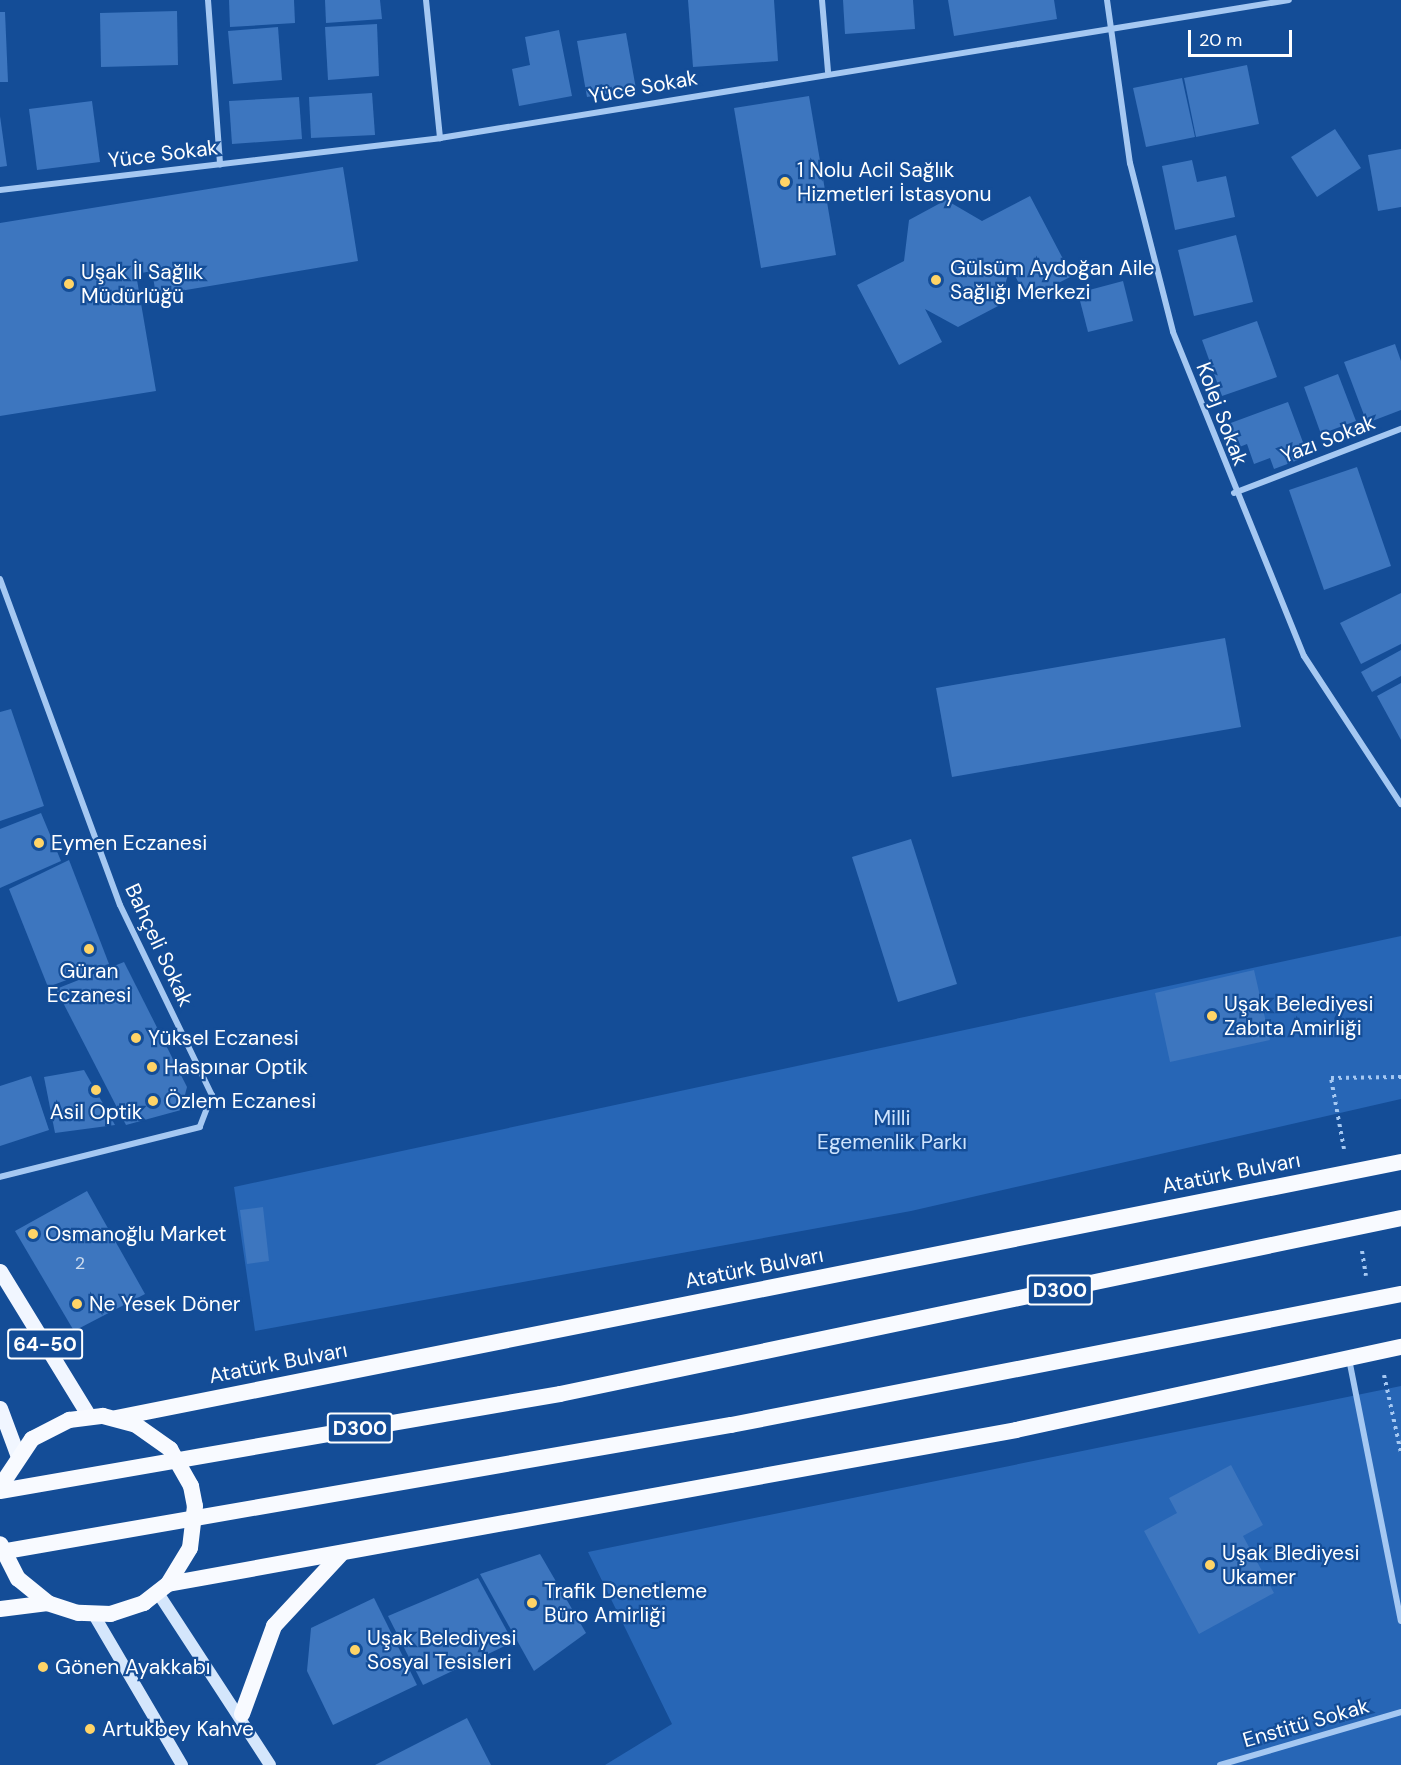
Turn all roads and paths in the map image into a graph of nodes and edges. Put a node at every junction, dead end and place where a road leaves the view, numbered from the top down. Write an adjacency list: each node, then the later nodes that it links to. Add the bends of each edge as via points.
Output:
1 (208, 0): 9 (street)
2 (426, 0): 8 (street)
3 (822, 0): 7 (street)
4 (1107, 0): 6 (street, Kolej Sokak)
5 (1289, 0): 6 (street, Yüce Sokak)
6 (1110, 27): 7 (street, Yüce Sokak); 12 (street, Kolej Sokak, via 1130,162 1173,332)
7 (828, 72): 8 (street, Yüce Sokak)
8 (440, 138): 9 (street, Yüce Sokak)
9 (219, 165): 10 (street, Yüce Sokak)
10 (0, 190)
11 (1401, 429): 12 (street, Yazı Sokak)
12 (1234, 493): 14 (street, Kolej Sokak, via 1304,656)
13 (0, 579): 18 (street, Bahçeli Sokak, via 120,905 212,1095 200,1127)
14 (1401, 804)
15 (1401, 1077): 16 (path)
16 (1331, 1078)
17 (1401, 1162): 26 (highway, Atatürk Bulvarı)
18 (0, 1177)
19 (1401, 1218): 31 (highway, D300, via 720,1362)
20 (0, 1271): 25 (main road, 64-50)
21 (1401, 1294): 33 (highway, via 730,1425)
22 (1401, 1347): 23 (highway)
23 (1349, 1358): 34 (highway, via 1016,1430); 39 (street)
24 (0, 1408): 29 (main road)
25 (89, 1416): 26 (highway); 29 (highway, via 49,1428)
26 (116, 1418): 35 (highway, via 136,1425 170,1449 191,1486 195,1506 190,1548)
27 (1394, 1432): 28 (path)
28 (1401, 1453)
29 (17, 1454): 30 (highway)
30 (4, 1470): 31 (highway)
31 (0, 1489)
32 (0, 1544): 36 (highway, via 18,1579)
33 (0, 1552)
34 (341, 1554): 35 (highway); 41 (highway, via 274,1626)
35 (163, 1588): 38 (highway, via 128,1610); 41 (main road)
36 (48, 1603): 37 (highway); 38 (highway)
37 (0, 1609)
38 (94, 1615): 42 (main road)
39 (1401, 1621)
40 (1401, 1712): 44 (street, Enstitü Sokak)
41 (242, 1714): 43 (main road)
42 (182, 1765)
43 (270, 1765)
44 (1220, 1765)

